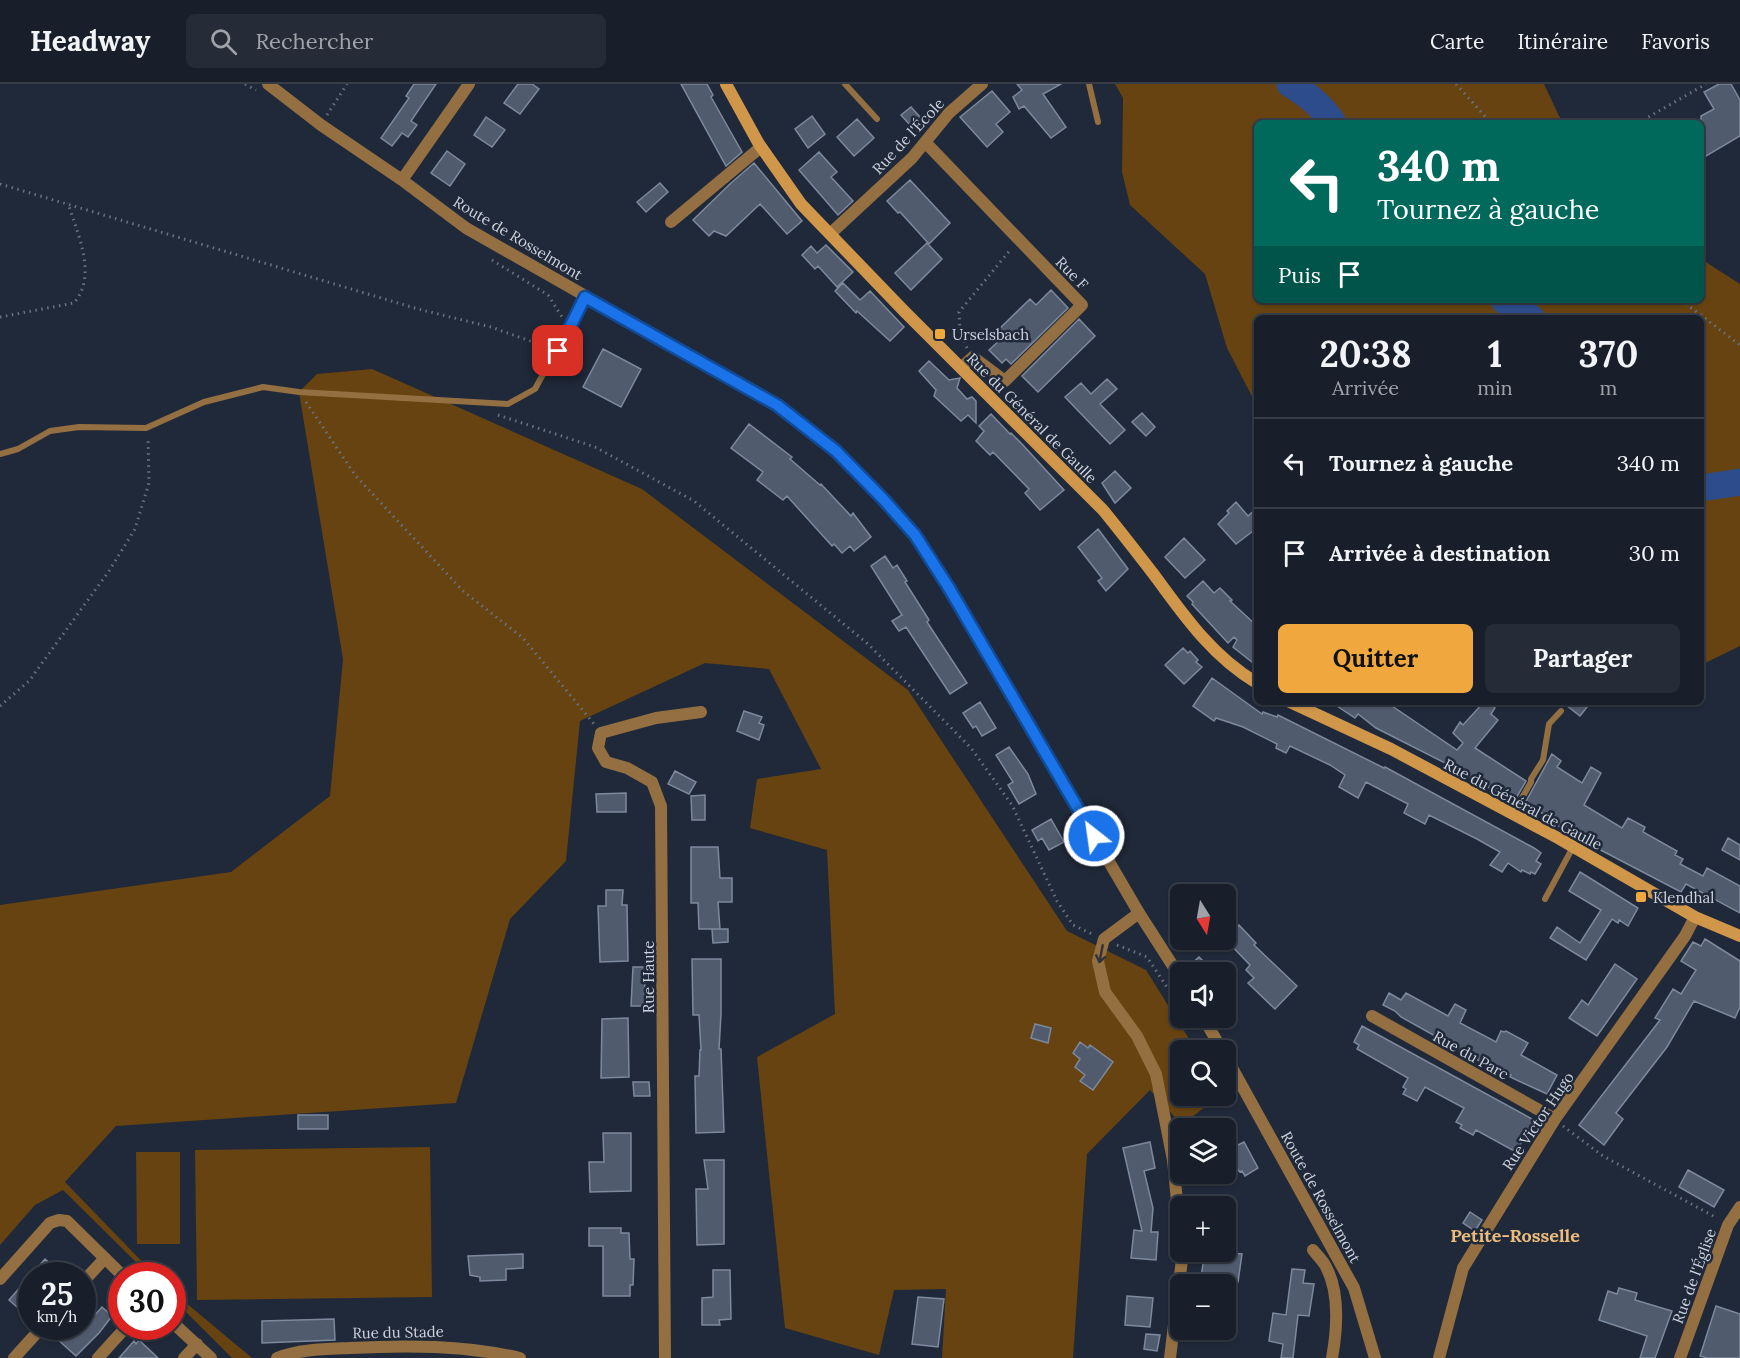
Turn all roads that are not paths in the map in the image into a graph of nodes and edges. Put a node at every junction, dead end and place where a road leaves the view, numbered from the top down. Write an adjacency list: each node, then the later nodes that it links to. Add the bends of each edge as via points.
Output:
1 (268, 84): 11 (street, Route de Rosselmont)
2 (469, 84): 11 (street)
3 (726, 84): 10 (main road, Rue du Général de Gaulle)
4 (845, 84): 7 (lane)
5 (982, 84): 9 (street, Rue de l'École, via 949,113)
6 (1089, 84): 8 (lane)
7 (877, 119)
8 (1098, 122)
9 (926, 143): 13 (street, Rue de l'École); 15 (street, Rue F, via 1082,305 1005,381 973,357)
10 (761, 147): 12 (street); 13 (main road, Rue du Général de Gaulle, via 801,204)
11 (402, 180): 14 (street, Route de Rosselmont, via 466,228)
12 (671, 222)
13 (830, 234): 15 (main road, Rue du Général de Gaulle)
14 (585, 297): 16 (lane, via 536,390 508,404 262,387 204,402 146,428 79,427 50,432); 24 (street, Route de Rosselmont, via 777,405 836,451 884,500 915,535 949,588)
15 (962, 368): 17 (main road, Rue du Général de Gaulle, via 1103,510 1193,628 1223,658)
16 (0, 454)
17 (1254, 681)
18 (1296, 705): 21 (main road, Rue du Général de Gaulle, via 1390,749)
19 (1561, 711): 21 (lane, via 1549,724 1543,760)
20 (701, 712): 49 (street, Rue Haute, via 656,718 601,733 598,748 606,762 652,782 662,806)
21 (1513, 815): 22 (main road, Rue du Général de Gaulle)
22 (1573, 846): 23 (lane); 25 (main road, Rue du Général de Gaulle)
23 (1545, 899)
24 (1139, 913): 27 (street, Route de Rosselmont); 31 (street, one-way to 31, via 1104,939 1098,961 1105,992 1137,1036 1156,1074)
25 (1695, 917): 26 (main road, Rue du Général de Gaulle); 30 (street, Rue Victor Hugo)
26 (1740, 936)
27 (1170, 962)
28 (1372, 1016): 30 (street, Rue du Parc)
29 (1236, 1075): 52 (street, Route de Rosselmont, via 1354,1288)
30 (1555, 1119): 53 (street, Rue Victor Hugo, via 1463,1268)
31 (1176, 1196)
32 (1740, 1207): 54 (street, Rue de l'Église, via 1728,1224)
33 (1313, 1250): 51 (street, via 1326,1266 1333,1285 1336,1314)
34 (105, 1258): 35 (street); 37 (street); 38 (street, via 67,1221 59,1220 50,1223)
35 (109, 1262)
36 (1182, 1262): 50 (street)
37 (96, 1268)
38 (0, 1279)
39 (186, 1334): 42 (street)
40 (30, 1340): 43 (street)
41 (114, 1340): 44 (street)
42 (197, 1344): 45 (street); 46 (street)
43 (14, 1358)
44 (98, 1358)
45 (184, 1358)
46 (211, 1358)
47 (277, 1358): 48 (street, Rue du Stade, via 320,1349 387,1346 444,1346)
48 (520, 1358)
49 (665, 1358)
50 (1170, 1358)
51 (1332, 1358)
52 (1375, 1358)
53 (1439, 1358)
54 (1680, 1358)

